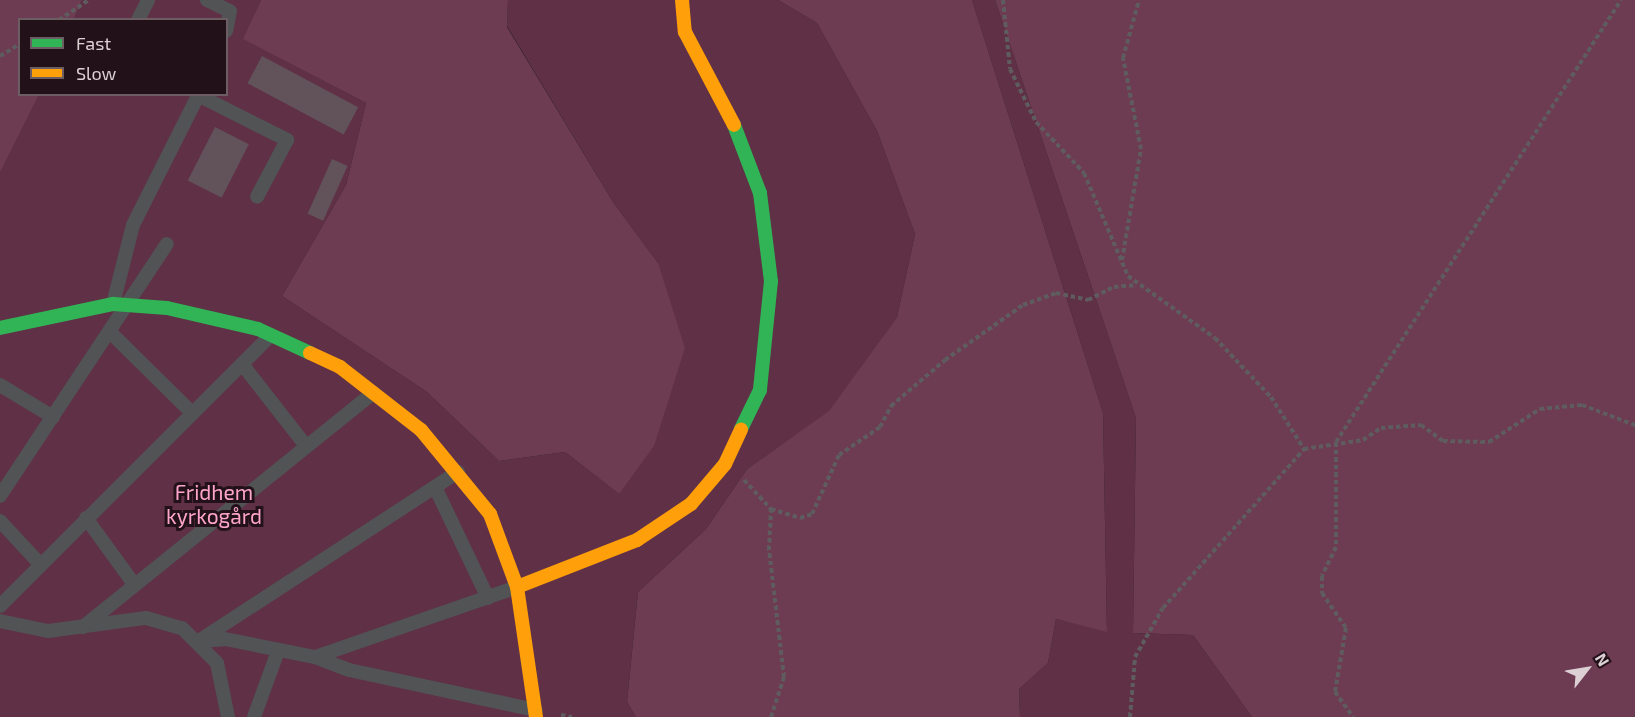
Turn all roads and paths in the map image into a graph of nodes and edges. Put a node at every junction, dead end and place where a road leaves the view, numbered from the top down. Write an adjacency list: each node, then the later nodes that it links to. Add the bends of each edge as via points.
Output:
1 (88, 0): 8 (path)
2 (148, 0): 9 (lane)
3 (207, 0): 10 (lane, via 230,11)
4 (682, 0): 33 (street, via 685,32 757,180 770,254 760,390)
5 (1003, 0): 17 (path, via 1010,69 1036,122 1084,173)
6 (1139, 0): 17 (path, via 1123,58 1141,149)
7 (1621, 0): 30 (path)
8 (62, 18)
9 (139, 18)
10 (228, 21)
11 (18, 45): 12 (path)
12 (0, 56)
13 (198, 96): 19 (lane, via 133,225)
14 (200, 96): 15 (lane, via 287,140)
15 (257, 197)
16 (167, 244): 20 (lane)
17 (1121, 261): 18 (path)
18 (1136, 285): 32 (path, via 1215,338 1271,397); 37 (path, via 1114,287 1088,300 1056,293 1023,305 945,360 891,406 880,427 839,455 812,514 801,518)
19 (113, 304): 20 (street); 21 (street)
20 (128, 305): 22 (lane); 23 (street, via 168,308)
21 (0, 328)
22 (110, 332): 27 (lane); 28 (lane)
23 (271, 335): 24 (lane); 26 (street, via 340,368)
24 (242, 363): 27 (lane); 31 (lane)
25 (0, 385): 28 (lane)
26 (373, 393): 31 (lane); 34 (street, via 421,430)
27 (192, 413): 38 (lane)
28 (53, 417): 36 (lane)
29 (1635, 425): 30 (path, via 1582,405 1540,409 1488,442 1443,441 1421,425 1381,428 1363,440)
30 (1336, 442): 32 (path); 50 (path, via 1336,547 1322,576 1323,593 1346,628 1335,692)
31 (306, 446): 41 (lane)
32 (1304, 449): 55 (path, via 1163,608 1135,657)
33 (725, 464): 37 (path); 42 (street, via 691,504 663,526)
34 (459, 471): 35 (lane); 42 (street, via 490,514)
35 (435, 487): 43 (lane); 47 (lane)
36 (0, 496)
37 (771, 509): 54 (path, via 769,550 784,677)
38 (86, 518): 40 (lane); 41 (lane)
39 (0, 520): 40 (lane)
40 (40, 564): 44 (lane)
41 (134, 584): 46 (lane)
42 (517, 587): 43 (lane); 51 (street)
43 (488, 598): 49 (lane)
44 (0, 606)
45 (0, 621): 46 (lane, via 48,631)
46 (83, 627): 47 (lane, via 132,618 162,620)
47 (199, 641): 48 (lane, via 225,639); 52 (lane, via 224,681)
48 (278, 651): 49 (lane); 53 (lane)
49 (315, 657): 51 (lane, via 349,670)
50 (1347, 709): 56 (path); 57 (path)
51 (536, 713)
52 (231, 716)
53 (255, 717)
54 (771, 717)
55 (1130, 717)
56 (1344, 717)
57 (1353, 717)

